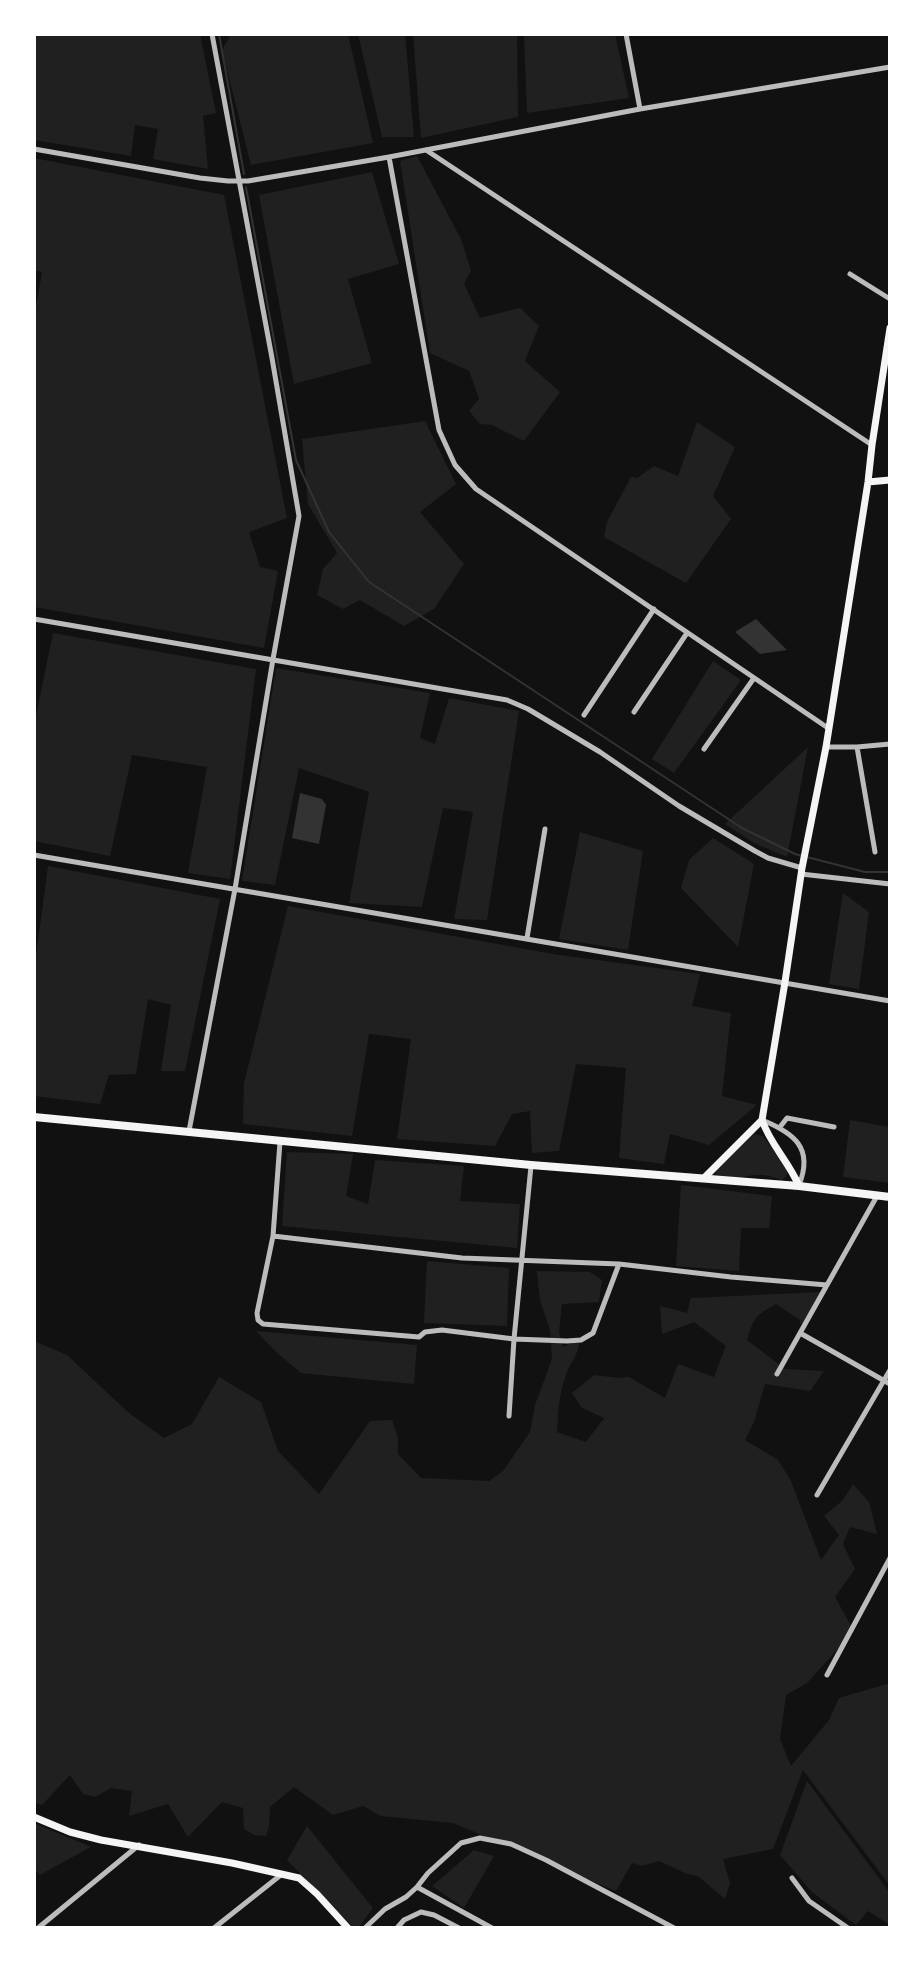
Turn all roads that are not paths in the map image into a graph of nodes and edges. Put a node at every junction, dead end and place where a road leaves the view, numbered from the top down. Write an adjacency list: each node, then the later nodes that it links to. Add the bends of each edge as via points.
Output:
1 (212, 34): 8 (street)
2 (626, 34): 4 (street)
3 (890, 67): 4 (street)
4 (640, 109): 6 (street)
5 (34, 149): 8 (street)
6 (426, 150): 7 (street); 12 (street)
7 (389, 157): 8 (street); 15 (street, via 439,430 455,465 476,489)
8 (238, 181): 18 (street, via 299,516)
9 (850, 274): 10 (street)
10 (890, 299)
11 (890, 328): 12 (main road)
12 (872, 445): 14 (main road)
13 (890, 480): 14 (main road)
14 (868, 482): 22 (main road)
15 (654, 609): 17 (street); 21 (street)
16 (34, 619): 18 (street)
17 (687, 633): 19 (street); 20 (street)
18 (273, 659): 30 (street, via 517,704 743,844); 32 (street)
19 (754, 678): 22 (street); 26 (street)
20 (634, 712)
21 (584, 715)
22 (828, 728): 24 (main road)
23 (890, 744): 25 (street)
24 (826, 747): 25 (street); 30 (main road)
25 (857, 747): 28 (street)
26 (704, 749)
27 (545, 829): 33 (street)
28 (875, 852)
29 (34, 855): 32 (street)
30 (801, 871): 31 (street); 34 (main road)
31 (890, 884)
32 (235, 889): 33 (street); 40 (street)
33 (527, 938): 34 (street)
34 (785, 982): 35 (street); 37 (main road)
35 (890, 1001)
36 (34, 1117): 40 (main road)
37 (762, 1120): 38 (street); 43 (main road); 44 (main road)
38 (780, 1127): 39 (street, via 787,1118); 44 (street, via 803,1151 805,1169)
39 (834, 1127)
40 (189, 1131): 41 (main road)
41 (280, 1141): 42 (main road); 47 (street)
42 (531, 1165): 43 (main road); 48 (street)
43 (704, 1178): 44 (main road)
44 (799, 1186): 45 (main road)
45 (877, 1195): 46 (main road); 50 (street)
46 (890, 1197)
47 (273, 1236): 48 (street); 52 (street, via 257,1313 263,1324 419,1337 442,1330)
48 (520, 1260): 49 (street); 52 (street)
49 (619, 1264): 50 (street); 52 (street, via 589,1337)
50 (827, 1285): 51 (street)
51 (800, 1333): 54 (street); 55 (street)
52 (514, 1339): 56 (street)
53 (890, 1370): 55 (street)
54 (777, 1374)
55 (887, 1382): 57 (street)
56 (509, 1416)
57 (817, 1495)
58 (890, 1558): 59 (street)
59 (827, 1675)
60 (34, 1817): 61 (main road, via 70,1832)
61 (139, 1845): 62 (main road); 65 (street)
62 (282, 1873): 66 (street); 67 (main road, via 307,1884)
63 (792, 1878): 73 (street, via 809,1901)
64 (417, 1887): 68 (street); 71 (street); 72 (street, via 461,1843 480,1838 511,1844 546,1860)
65 (38, 1928)
66 (214, 1928)
67 (348, 1928)
68 (365, 1928)
69 (397, 1928): 70 (street, via 421,1912)
70 (459, 1928)
71 (492, 1928)
72 (674, 1928)
73 (848, 1928)

